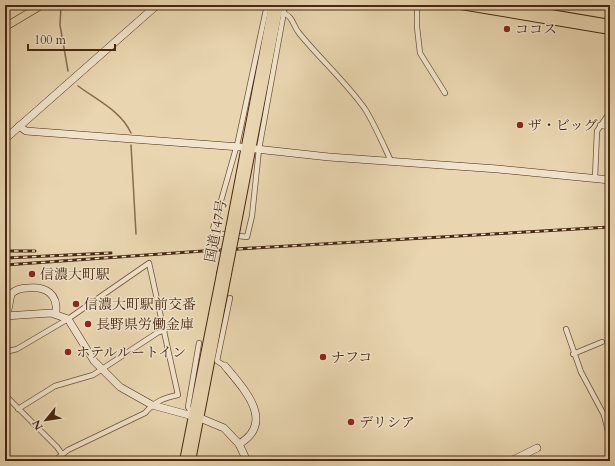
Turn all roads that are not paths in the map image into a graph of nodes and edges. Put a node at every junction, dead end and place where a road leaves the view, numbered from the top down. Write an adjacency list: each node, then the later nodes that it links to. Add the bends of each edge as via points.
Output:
1 (42, 5): 12 (main road)
2 (157, 5): 17 (street)
3 (267, 5): 20 (street)
4 (273, 5): 25 (highway, 国道147号)
5 (279, 5): 25 (highway, 国道147号)
6 (283, 5): 10 (street)
7 (417, 5): 14 (street, via 420,53)
8 (461, 5): 13 (highway)
9 (498, 5): 11 (highway)
10 (283, 13): 21 (street); 22 (street, via 291,18 298,32 352,91 366,111)
11 (610, 24)
12 (5, 27)
13 (610, 30)
14 (445, 93)
15 (610, 112): 16 (street)
16 (600, 125): 18 (street); 23 (street, via 596,134)
17 (19, 126): 19 (street); 20 (street, via 26,131)
18 (610, 128)
19 (5, 139)
20 (238, 147): 21 (street, via 213,230 215,233 247,237 252,216)
21 (257, 149): 22 (street)
22 (391, 161): 23 (street)
23 (595, 178): 24 (street)
24 (610, 180)
25 (233, 228): 43 (highway, 国道147号, bridge)
26 (230, 298): 36 (street, via 217,361)
27 (56, 313): 28 (street); 28 (street, via 57,305 52,293 42,288 30,287 17,289 11,294); 29 (street)
28 (6, 316)
29 (68, 319): 31 (street, via 149,264); 34 (street, via 17,349); 37 (street)
30 (566, 329): 35 (street)
31 (165, 330): 37 (street); 39 (street, via 178,395 162,399)
32 (602, 342): 35 (street)
33 (199, 343): 43 (street, via 188,407)
34 (5, 352)
35 (573, 354): 42 (street)
36 (224, 366): 45 (street, via 250,402 257,419 253,433)
37 (102, 370): 39 (street, via 120,387); 40 (street, via 86,378 49,389)
38 (5, 396): 40 (street)
39 (152, 405): 43 (street); 47 (street, via 145,413)
40 (18, 409): 47 (street)
41 (610, 412): 42 (street)
42 (604, 415): 44 (street)
43 (196, 417): 45 (street, via 224,428); 49 (highway, 国道147号); 50 (highway, 国道147号)
44 (610, 439)
45 (239, 444): 51 (street)
46 (537, 448): 52 (street)
47 (62, 454): 48 (street)
48 (54, 461)
49 (184, 461)
50 (192, 461)
51 (247, 461)
52 (511, 461)

